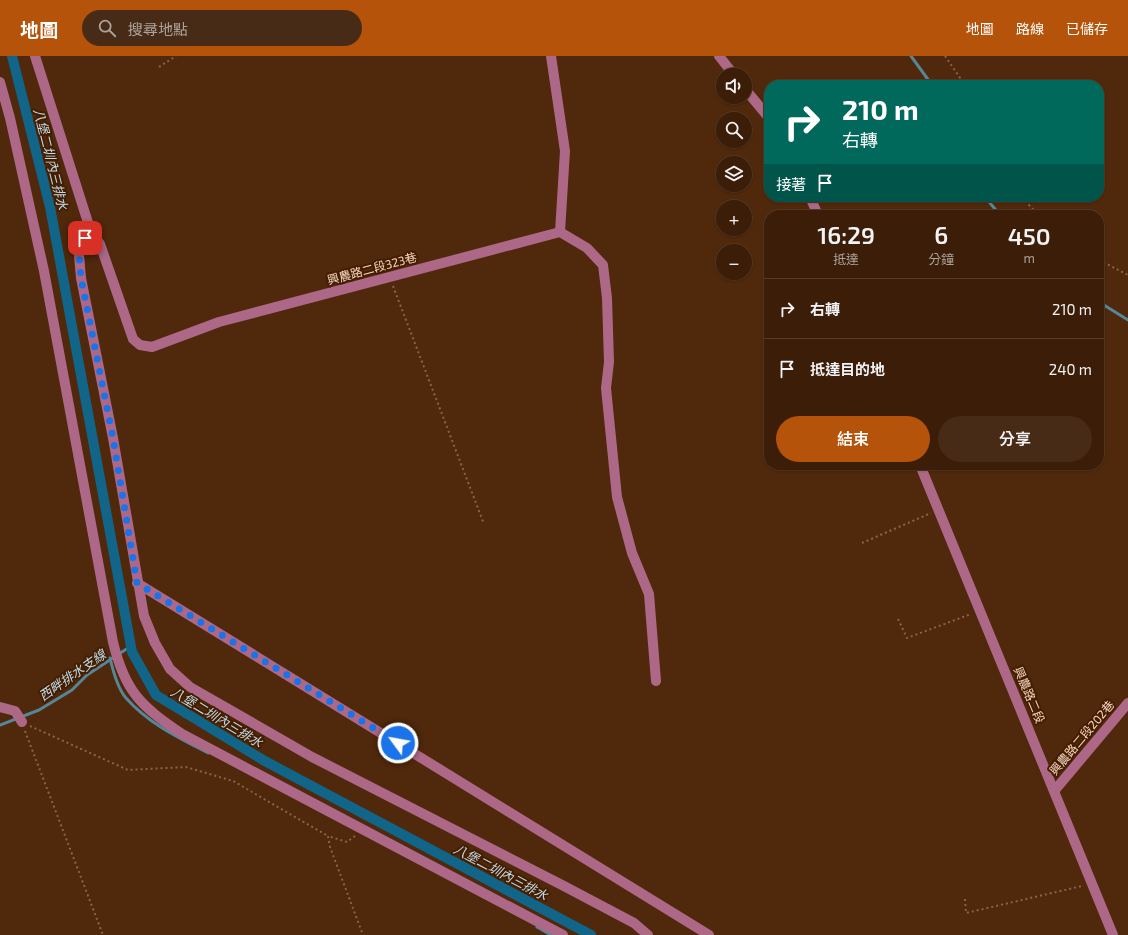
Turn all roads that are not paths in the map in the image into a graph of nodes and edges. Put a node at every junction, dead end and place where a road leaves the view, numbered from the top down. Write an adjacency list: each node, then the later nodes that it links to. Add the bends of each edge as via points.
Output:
1 (35, 56): 8 (street, 興農路二段323巷)
2 (551, 56): 9 (street, via 565,151)
3 (720, 56): 4 (street)
4 (729, 68)
5 (0, 82): 17 (street, via 44,271 119,666 129,687 142,704 182,734)
6 (752, 97): 7 (street)
7 (764, 112)
8 (91, 232): 9 (street, 興農路二段323巷, via 100,244 133,339 152,347 219,322); 11 (street, via 78,244 81,278 113,438)
9 (560, 232): 12 (street, via 587,248 603,266 609,362 606,388 617,497 632,553 649,594)
10 (922, 470): 16 (street, 興農路二段)
11 (137, 583): 18 (street, via 144,616 155,643 170,669 190,687 312,757 634,923); 19 (street)
12 (656, 681)
13 (1128, 703): 16 (street, 興農路二段202巷)
14 (0, 707): 15 (street, via 7,708)
15 (20, 718)
16 (1055, 790): 20 (street, 興農路二段)
17 (563, 935)
18 (648, 935)
19 (709, 935)
20 (1114, 935)

